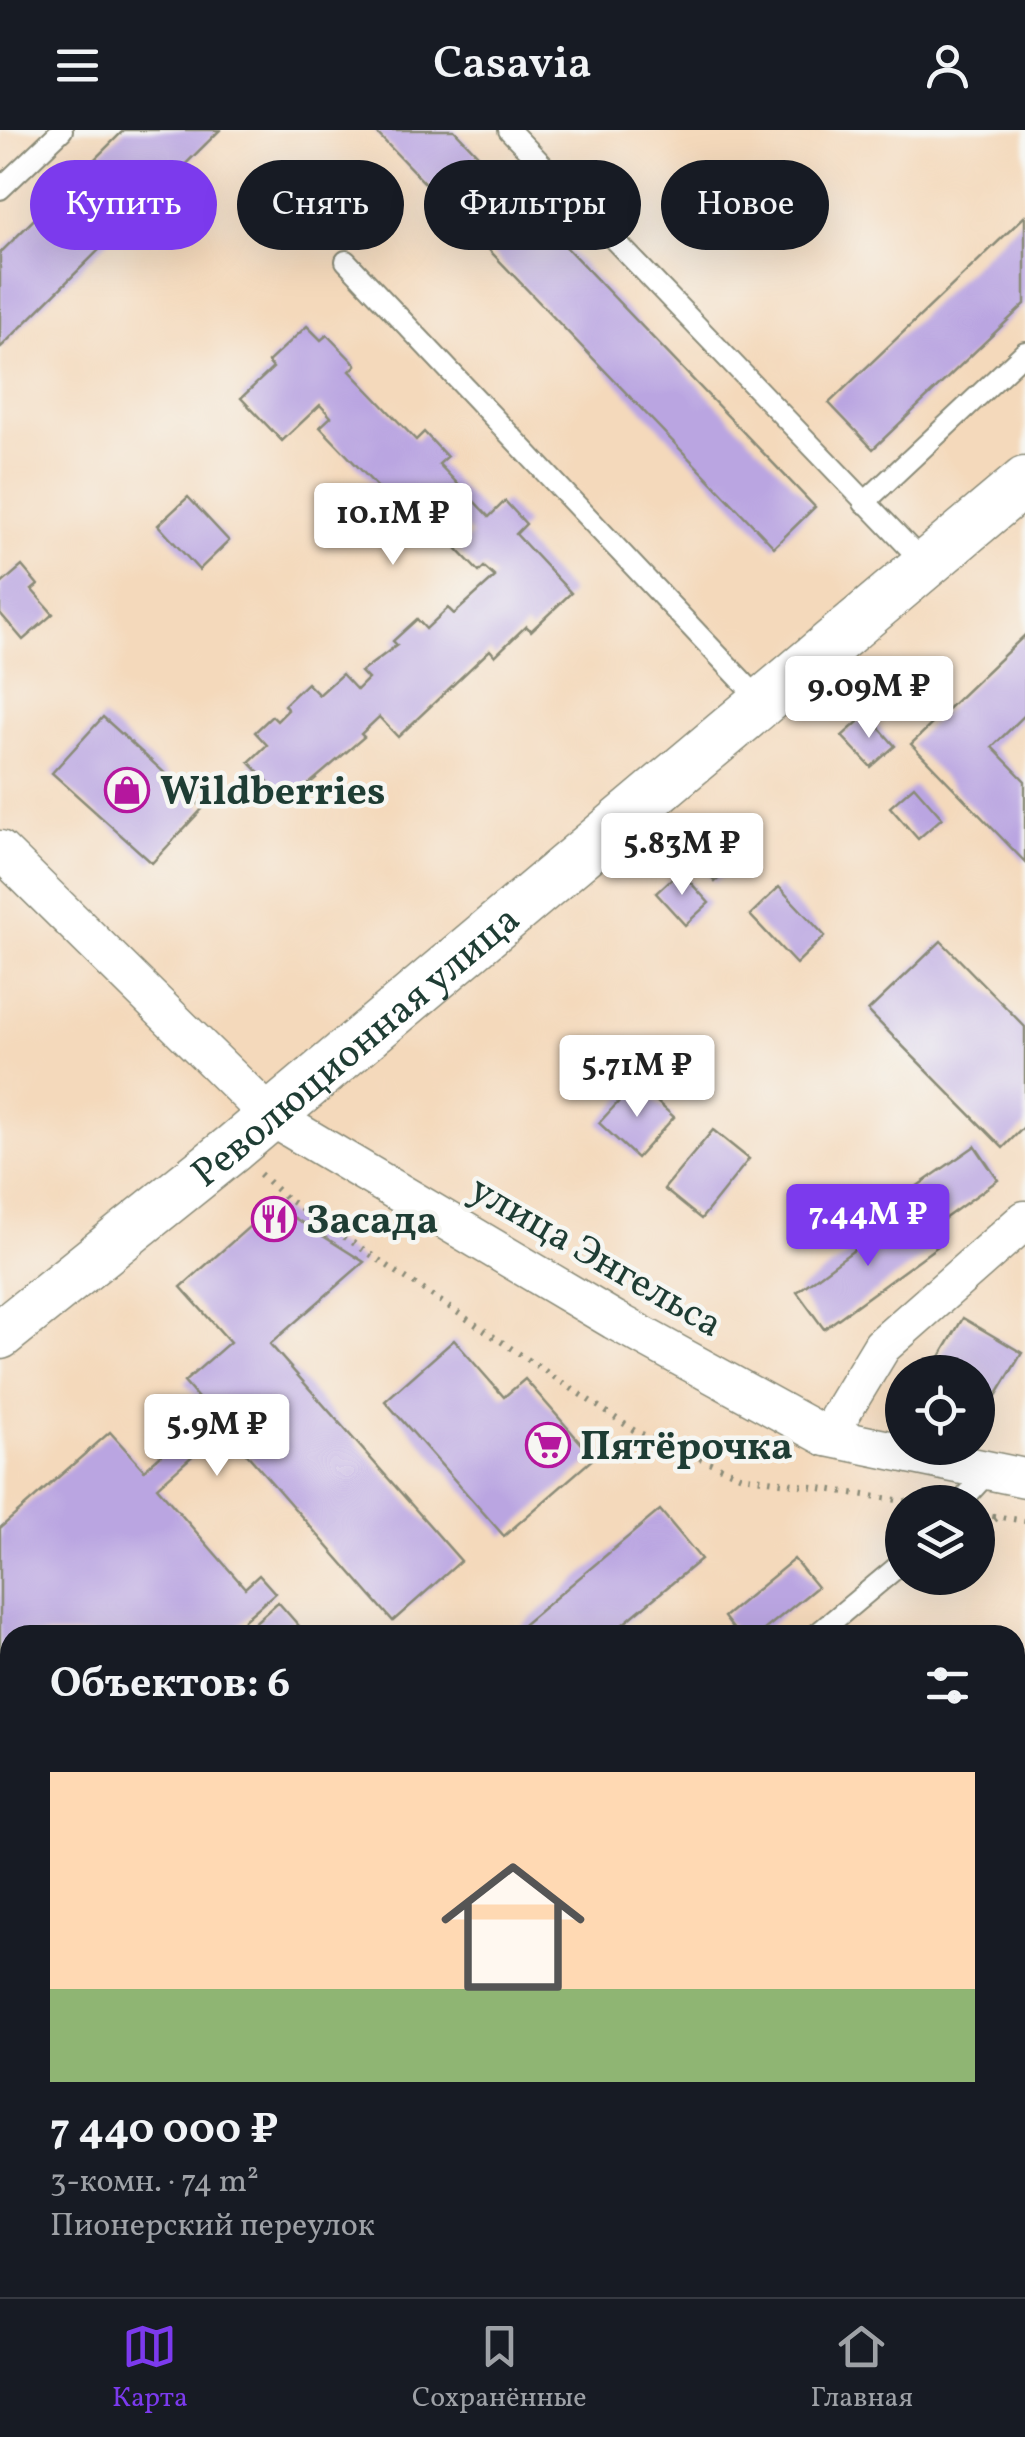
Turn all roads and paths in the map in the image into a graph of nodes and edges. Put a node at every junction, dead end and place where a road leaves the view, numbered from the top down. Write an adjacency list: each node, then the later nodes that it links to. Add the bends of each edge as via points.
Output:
1 (62, 130): 3 (lane)
2 (509, 130): 7 (lane)
3 (0, 188)
4 (346, 261): 9 (lane)
5 (1025, 352): 7 (lane)
6 (1025, 481): 8 (street, Революционная улица)
7 (864, 503): 8 (lane)
8 (924, 564): 9 (street, Революционная улица)
9 (763, 704): 11 (street, Революционная улица)
10 (0, 850): 11 (street, улица Энгельса)
11 (270, 1116): 14 (street, Революционная улица); 15 (street, улица Энгельса, via 614,1320)
12 (286, 1198): 17 (path, via 635,1431 742,1476)
13 (1025, 1220): 15 (street, via 882,1346)
14 (0, 1334)
15 (828, 1436): 16 (street, улица Энгельса)
16 (1007, 1475)
17 (885, 1498)
18 (995, 1516): 19 (path)
19 (998, 1516): 20 (path); 21 (path)
20 (995, 1519)
21 (1025, 1521)
22 (885, 1578): 23 (lane)
23 (828, 1625)

